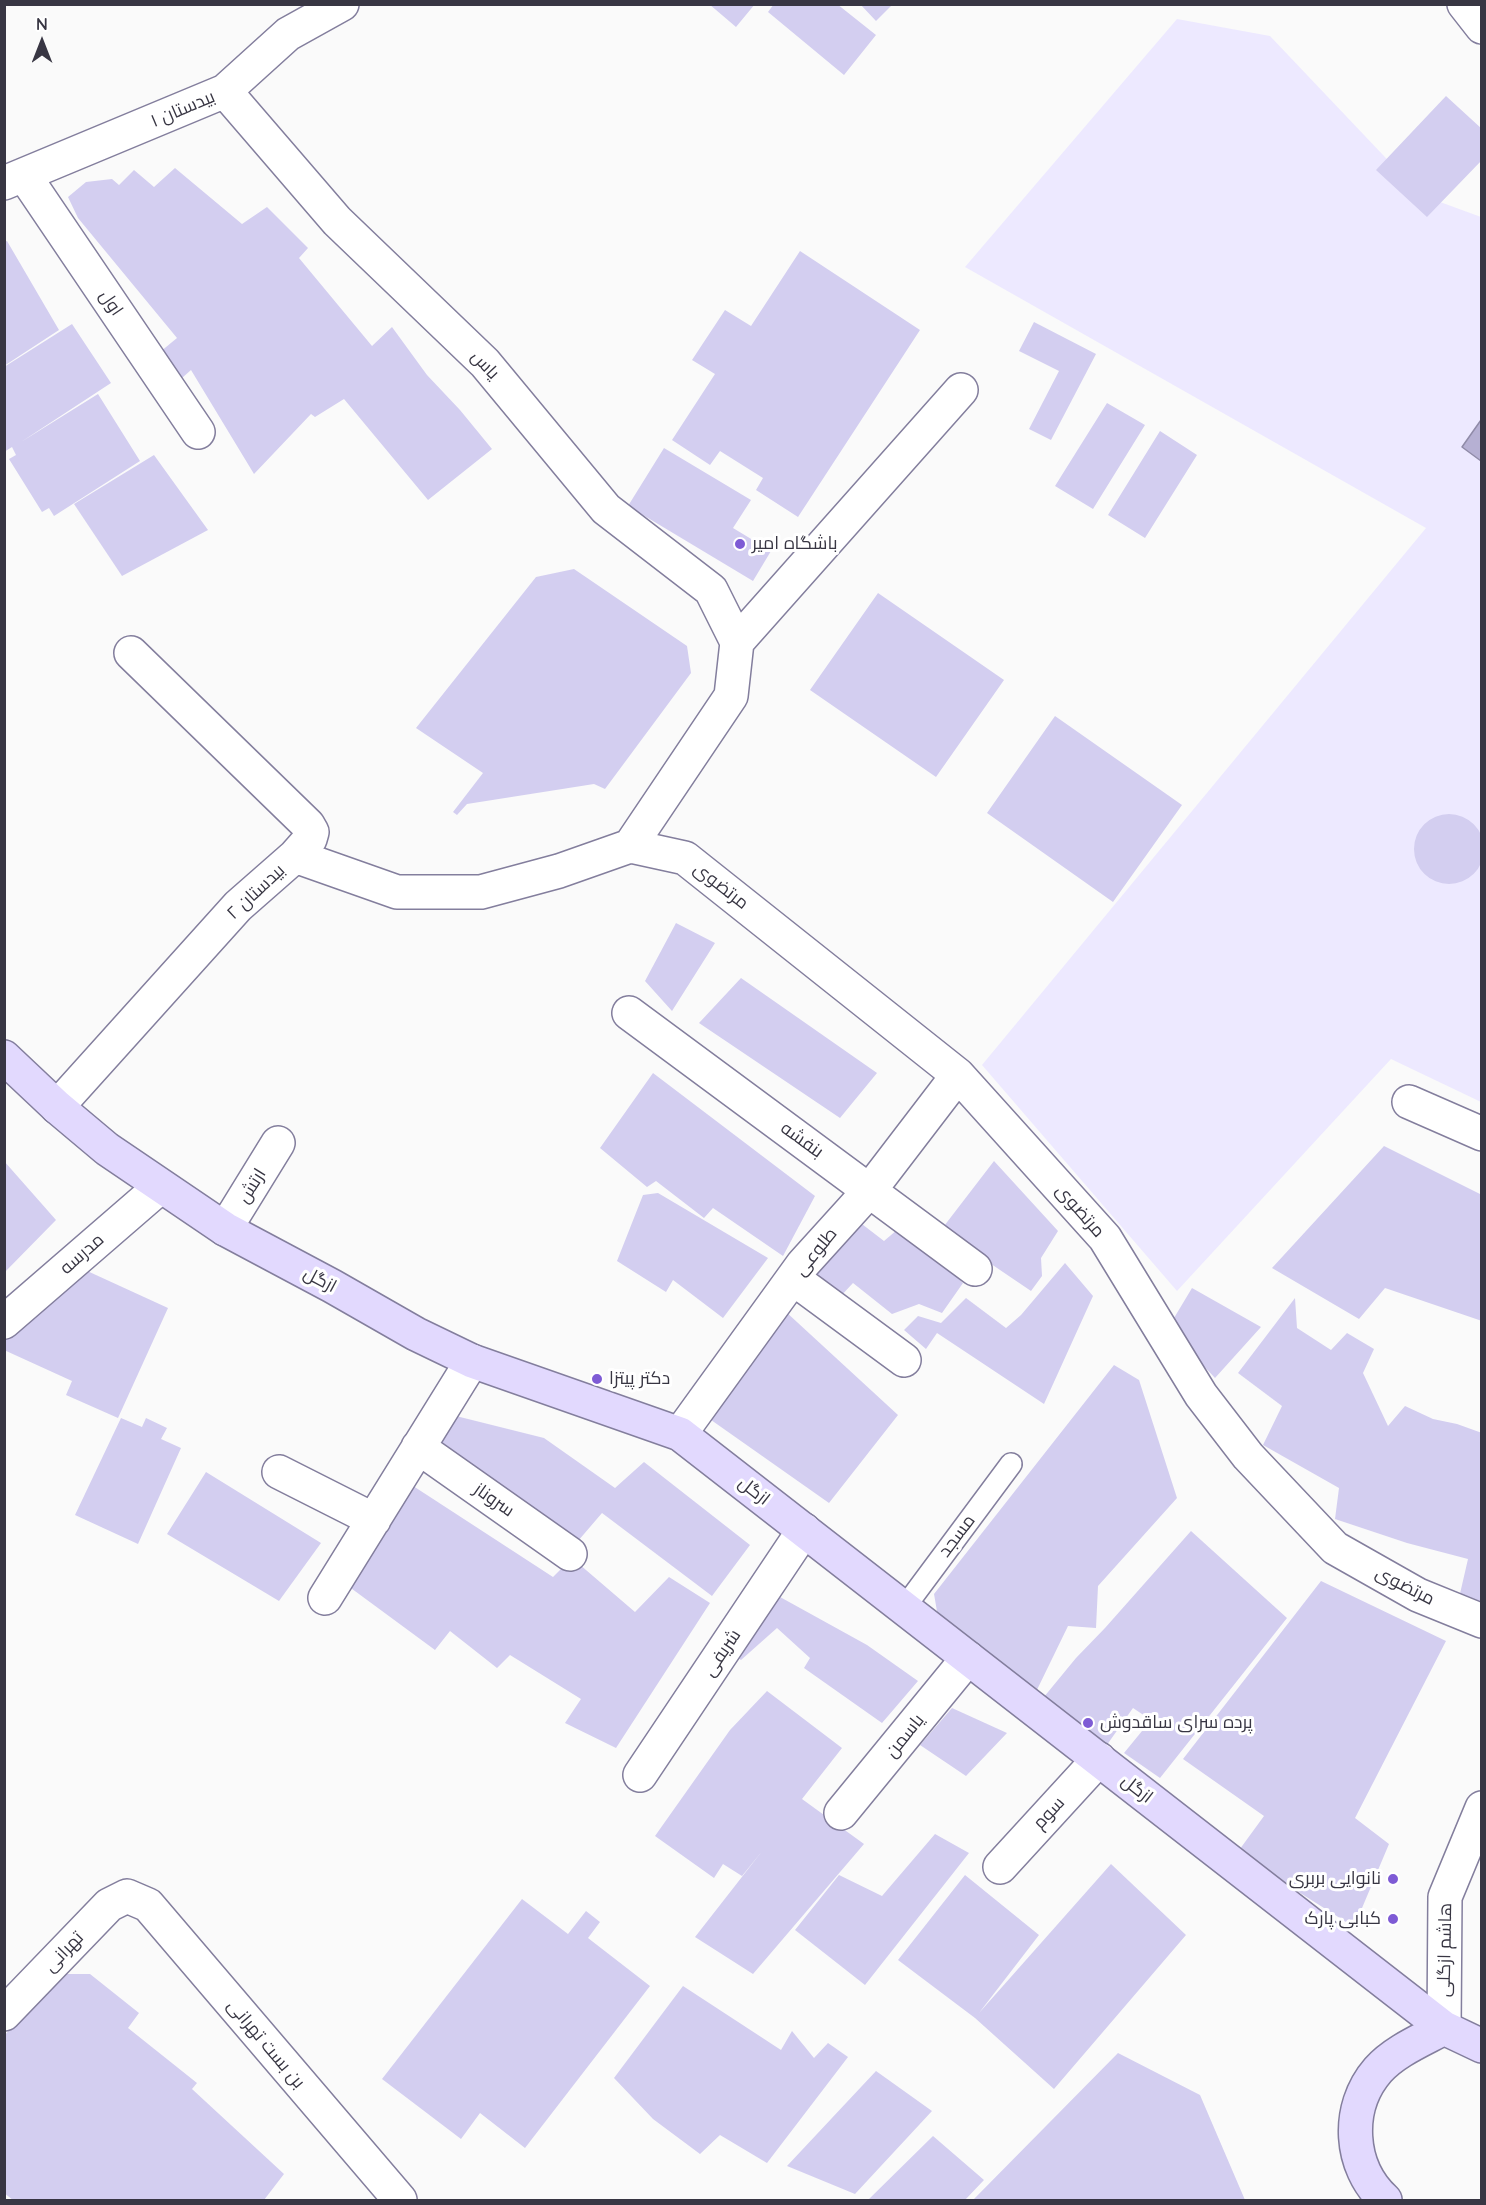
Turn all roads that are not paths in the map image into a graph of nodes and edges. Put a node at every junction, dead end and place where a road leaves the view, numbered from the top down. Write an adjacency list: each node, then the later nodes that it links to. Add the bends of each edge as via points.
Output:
1 (342, 4): 4 (street, بیدستان ۱, via 288,34)
2 (1464, 4): 3 (street)
3 (1482, 27)
4 (225, 91): 5 (street, بیدستان ۱); 8 (street, یاس, via 337,221 485,363 606,509 711,590)
5 (14, 179): 7 (street, اول)
6 (961, 390): 8 (street)
7 (198, 432)
8 (737, 642): 10 (street, via 731,696)
9 (130, 653): 11 (street, via 308,825 310,839)
10 (630, 846): 11 (street, بیدستان ۲, via 481,892 397,892); 14 (street, مرتضوی, via 685,858)
11 (295, 856): 16 (street, بیدستان ۲, via 238,906)
12 (629, 1012): 20 (street, بنفشه)
13 (4, 1057): 16 (main road, ازگل)
14 (958, 1075): 20 (street, طلوعی); 36 (street, مرتضوی, via 1105,1238 1201,1395 1248,1456 1335,1548 1418,1595)
15 (1409, 1102): 17 (street)
16 (57, 1107): 19 (main road, ازگل)
17 (1482, 1134)
18 (278, 1143): 21 (street, ارتش)
19 (160, 1187): 21 (main road, ازگل); 24 (street, مدرسه)
20 (870, 1190): 22 (street, بنفشه); 23 (street, طلوعی)
21 (225, 1229): 26 (main road, ازگل)
22 (975, 1269)
23 (794, 1279): 25 (street); 27 (street, طلوعی)
24 (4, 1322)
25 (904, 1360)
26 (471, 1361): 27 (main road, ازگل); 28 (street)
27 (680, 1434): 32 (main road, ازگل)
28 (418, 1447): 31 (street); 33 (street, سروناز)
29 (1011, 1464): 35 (lane, مسجد)
30 (279, 1472): 31 (street)
31 (374, 1520): 34 (street)
32 (804, 1530): 35 (main road, ازگل); 39 (street, شریفی)
33 (570, 1554)
34 (325, 1598)
35 (904, 1608): 37 (main road, ازگل)
36 (1482, 1621)
37 (968, 1658): 38 (main road, ازگل); 41 (street, یاسمن)
38 (1099, 1759): 42 (street, سوم); 45 (main road, ازگل)
39 (640, 1775)
40 (1482, 1808): 45 (street, هاشم ازگلی, via 1445,1897)
41 (841, 1813)
42 (1000, 1867)
43 (127, 1896): 44 (street, تهرانی, via 109,1905); 47 (street, بن بست تهرانی, via 148,1905)
44 (4, 2014)
45 (1444, 2028): 46 (main road, ازگل); 48 (main road, via 1377,2071 1355,2118 1355,2145 1362,2170)
46 (1482, 2046)
47 (400, 2200)
48 (1385, 2200)

